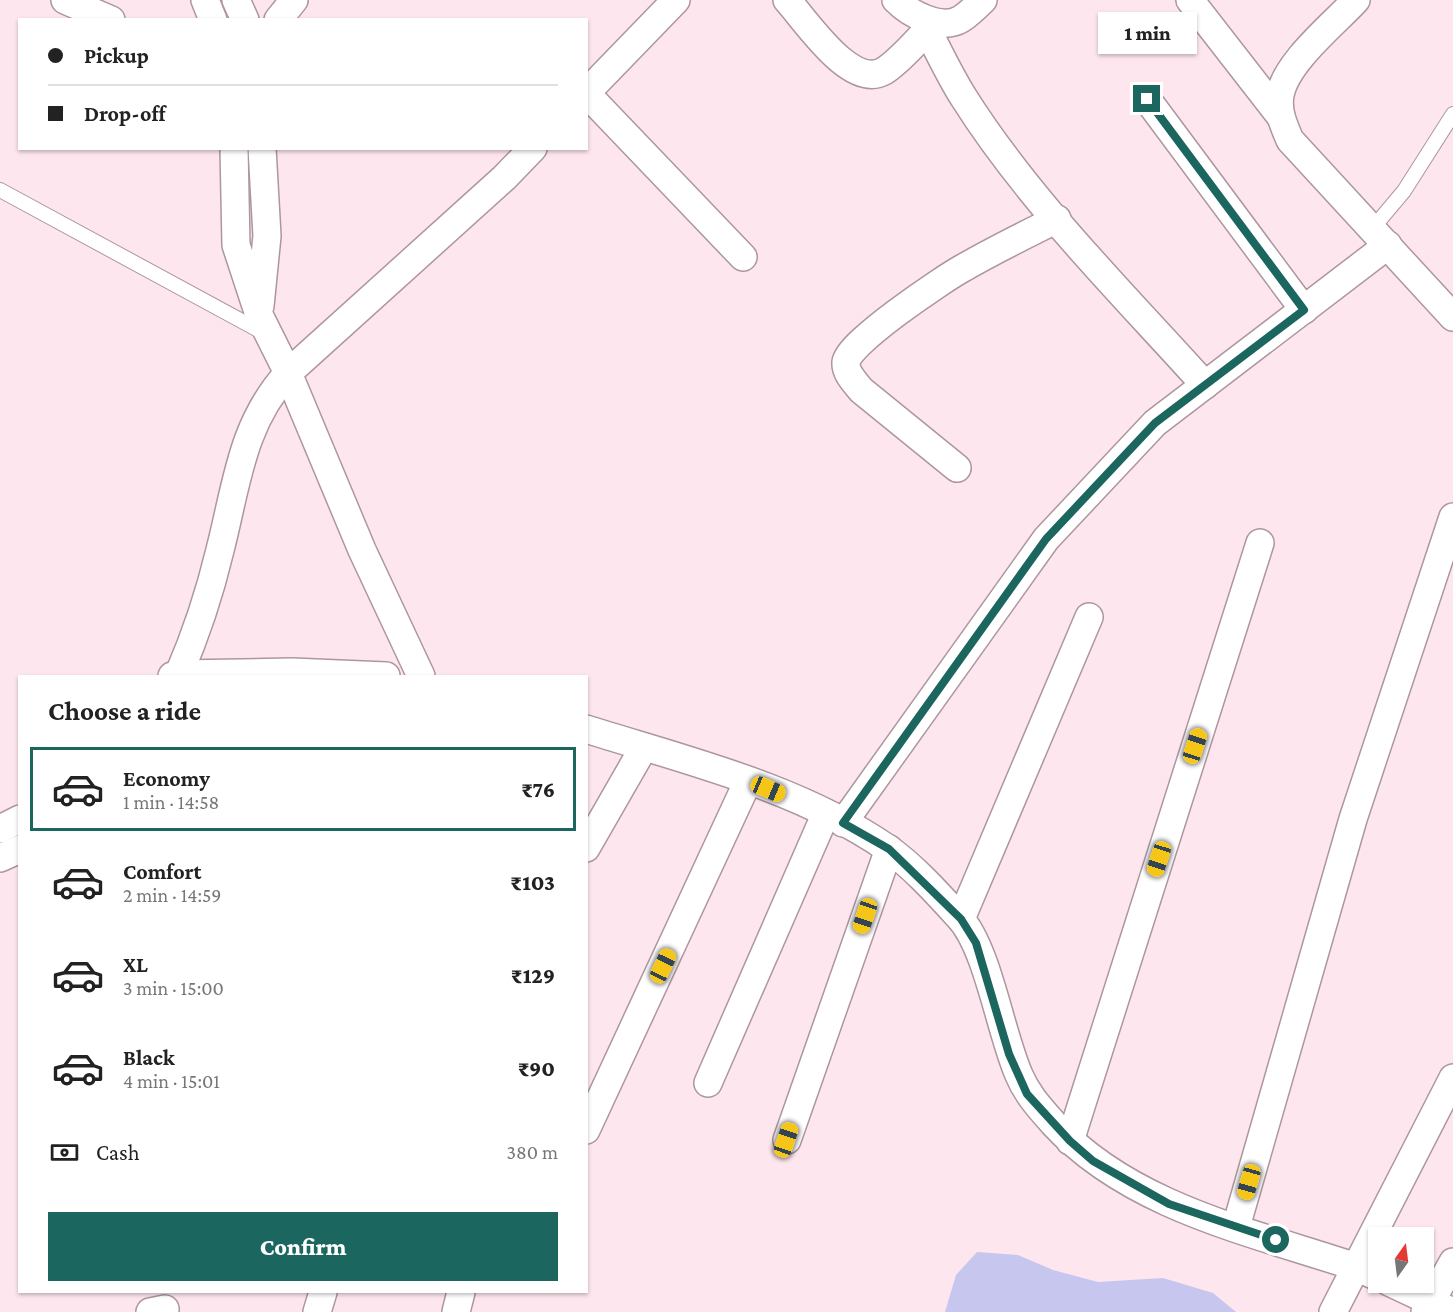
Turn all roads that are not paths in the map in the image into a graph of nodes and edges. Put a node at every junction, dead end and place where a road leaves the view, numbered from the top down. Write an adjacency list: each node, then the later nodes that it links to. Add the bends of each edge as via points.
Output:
1 (65, 0): 11 (street)
2 (204, 0): 12 (street)
3 (236, 0): 13 (street)
4 (294, 0): 14 (street)
5 (676, 0): 16 (street)
6 (788, 0): 15 (street, via 842,61 869,76 884,70)
7 (896, 0): 15 (street)
8 (982, 0): 15 (street, via 959,21)
9 (1191, 0): 20 (street)
10 (1356, 0): 20 (street, via 1293,66 1280,94)
11 (106, 18)
12 (212, 18)
13 (243, 18)
14 (280, 18)
15 (925, 24): 25 (street, via 963,97 1003,154)
16 (588, 91)
17 (588, 95): 27 (street)
18 (1147, 99): 28 (street)
19 (1453, 114): 26 (lane, via 1404,190)
20 (1281, 117): 26 (street, via 1290,140)
21 (234, 150): 30 (street, via 236,245)
22 (262, 150): 30 (street, via 267,236)
23 (531, 150): 31 (street)
24 (0, 190): 30 (lane)
25 (1057, 219): 32 (street); 33 (street, via 961,269 899,311 852,349 846,362 848,374 861,390)
26 (1380, 237): 28 (street); 29 (street)
27 (743, 257)
28 (1304, 310): 32 (street)
29 (1453, 317)
30 (265, 326): 31 (street)
31 (288, 373): 37 (street, via 259,411 245,445 220,553); 40 (street)
32 (1205, 385): 44 (street, via 1155,423 1046,539)
33 (957, 468)
34 (1453, 517): 57 (street, via 1353,819)
35 (1260, 543): 56 (street)
36 (1089, 617): 51 (street)
37 (176, 675)
38 (205, 675): 39 (street)
39 (360, 675)
40 (420, 675)
41 (588, 730): 42 (street)
42 (644, 747): 43 (street); 47 (street)
43 (748, 781): 44 (street); 54 (street)
44 (835, 818): 48 (street); 53 (street)
45 (18, 820): 46 (street)
46 (0, 829)
47 (588, 845)
48 (889, 849): 51 (street); 55 (street)
49 (18, 850): 50 (street)
50 (0, 858)
51 (961, 919): 56 (street, via 976,943 1009,1054 1027,1094)
52 (1453, 1078): 59 (street)
53 (708, 1083)
54 (588, 1126)
55 (786, 1140)
56 (1070, 1141): 57 (street, via 1093,1161 1169,1204)
57 (1236, 1227): 59 (street)
58 (1453, 1262): 63 (street)
59 (1367, 1272): 66 (street)
60 (324, 1293): 64 (street)
61 (461, 1293): 65 (street)
62 (1409, 1293): 63 (street)
63 (1436, 1308)
64 (317, 1312)
65 (456, 1312)
66 (1333, 1312)

